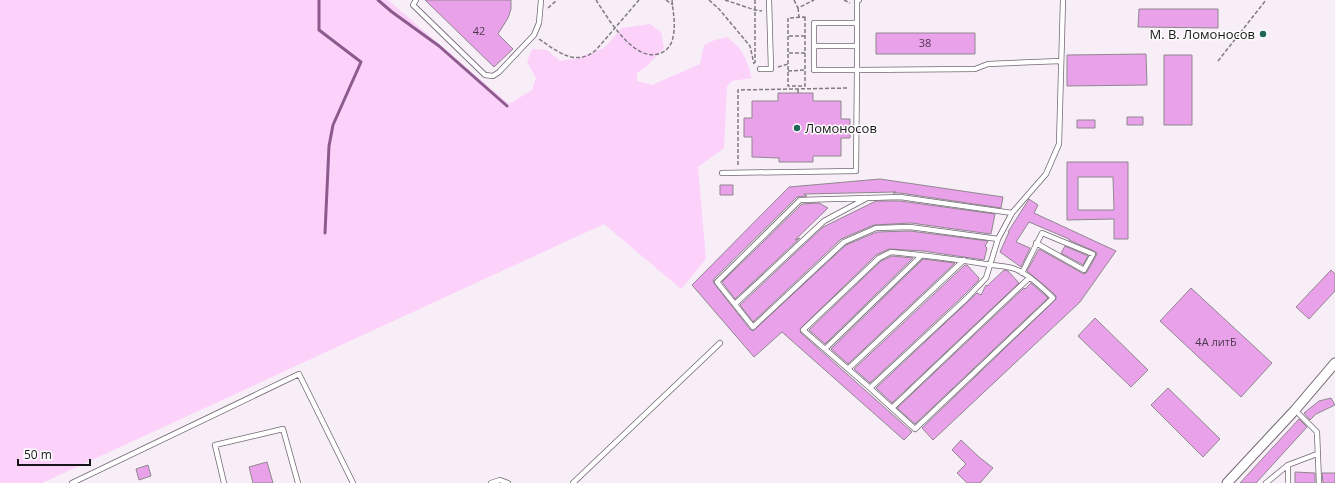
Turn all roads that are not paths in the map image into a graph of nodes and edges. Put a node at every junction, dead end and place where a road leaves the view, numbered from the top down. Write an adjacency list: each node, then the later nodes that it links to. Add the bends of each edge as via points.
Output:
1 (416, 0): 2 (lane, via 414,5 485,75 493,76 534,35 539,23)
2 (541, 0)
3 (769, 0): 10 (lane, via 770,69)
4 (858, 0): 6 (lane)
5 (1063, 0): 9 (lane)
6 (857, 23): 7 (lane, via 814,23); 8 (lane)
7 (814, 46): 8 (lane); 11 (lane, via 814,70)
8 (857, 46): 11 (lane)
9 (1060, 61): 11 (lane, via 988,64 975,69); 14 (lane, via 1059,144 1046,174)
10 (760, 69)
11 (857, 70): 12 (lane, via 856,171)
12 (722, 173)
13 (867, 198): 14 (lane, via 900,197); 22 (lane, via 824,221); 22 (lane, via 800,200 717,282)
14 (1012, 213): 15 (lane)
15 (998, 239): 19 (lane); 22 (lane, via 910,227 876,228 844,242 753,327)
16 (1036, 243): 16 (lane, via 1084,270 1093,254 1042,233); 20 (lane)
17 (922, 255): 18 (lane); 24 (lane); 24 (lane, via 891,252 879,258 803,330)
18 (964, 260): 19 (lane); 26 (lane)
19 (990, 265): 20 (lane, via 1016,269); 27 (lane, via 986,278 966,299)
20 (1022, 273): 21 (lane)
21 (1029, 278): 28 (lane); 28 (lane, via 1053,298 915,429)
22 (735, 304)
23 (720, 344): 38 (lane)
24 (825, 349): 26 (lane)
25 (1335, 363): 29 (street)
26 (848, 368): 27 (lane)
27 (870, 388): 28 (lane)
28 (892, 408)
29 (1295, 410): 30 (lane, via 1317,432); 39 (street)
30 (1318, 454): 31 (lane); 42 (lane)
31 (1288, 464): 40 (lane); 41 (lane)
32 (72, 483): 35 (lane, via 299,374)
33 (224, 483): 34 (lane, via 215,445 283,429)
34 (298, 483)
35 (353, 483)
36 (491, 483): 37 (lane, via 500,480)
37 (508, 483)
38 (573, 483)
39 (1227, 483)
40 (1266, 483)
41 (1288, 483)
42 (1318, 483)

